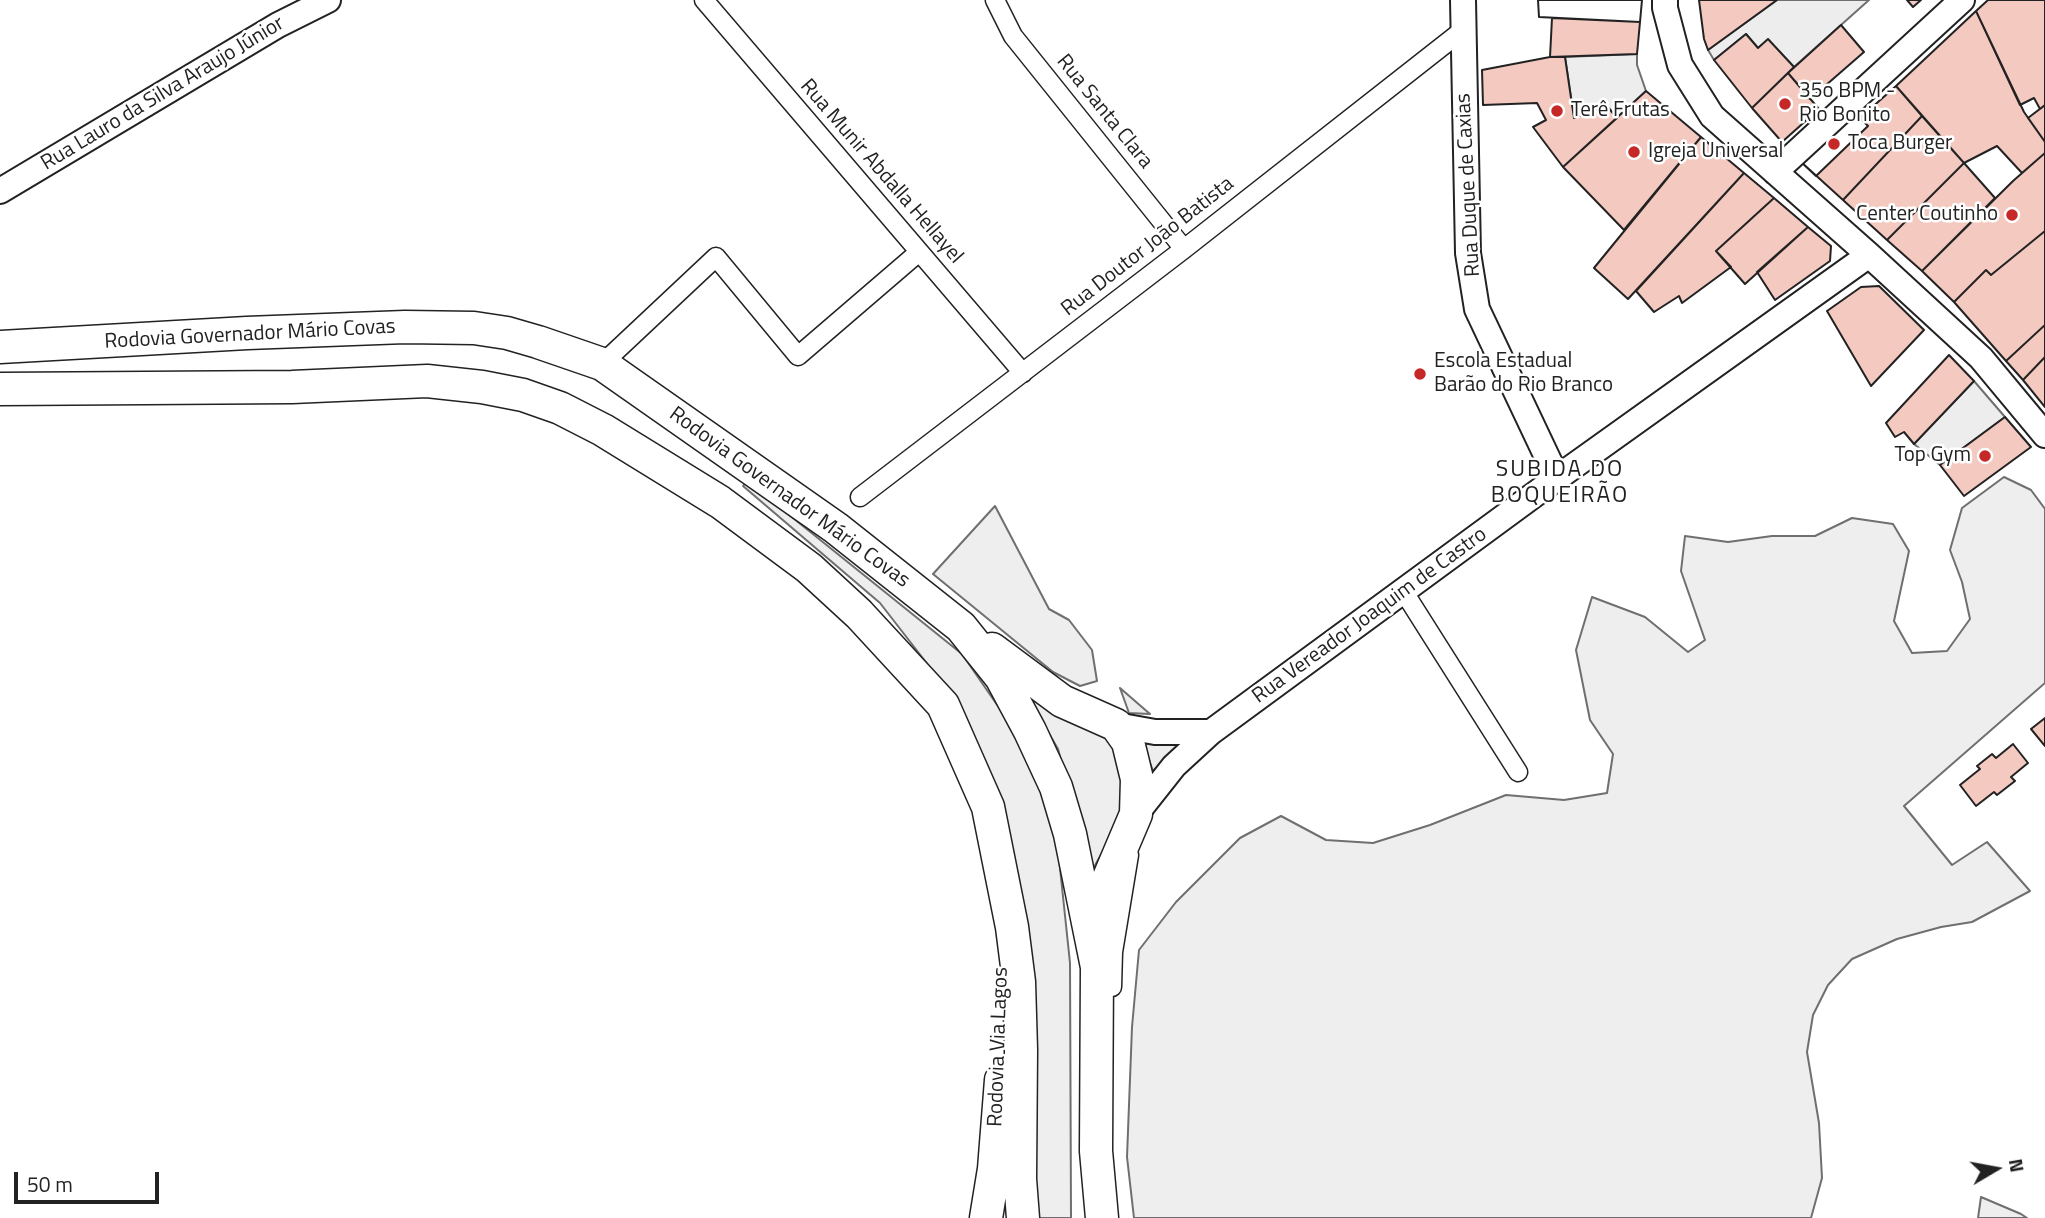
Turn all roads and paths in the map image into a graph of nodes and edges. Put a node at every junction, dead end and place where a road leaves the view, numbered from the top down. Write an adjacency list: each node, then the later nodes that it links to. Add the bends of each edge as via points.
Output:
1 (328, 0): 9 (main road, Rua Lauro da Silva Araujo Júnior, via 278,25)
2 (704, 0): 11 (street, Rua Munir Abdalla Hellayel)
3 (995, 0): 10 (street, Rua Santa Clara, via 1013,36)
4 (1463, 0): 7 (main road, Rua Duque de Caxias)
5 (1665, 0): 8 (main road, via 1680,65 1712,116)
6 (1962, 0): 8 (main road)
7 (1463, 30): 10 (street, Rua Doutor João Batista); 20 (main road, Rua Duque de Caxias, via 1468,253 1476,309)
8 (1775, 172): 12 (main road)
9 (0, 191)
10 (1184, 248): 17 (street, Rua Doutor João Batista)
11 (919, 252): 16 (street, via 798,356 716,257); 17 (street, Rua Munir Abdalla Hellayel)
12 (1869, 255): 19 (main road, via 1980,358); 20 (main road, Rua Vereador Joaquim de Castro)
13 (247, 333): 14 (highway); 15 (highway, Rodovia Governador Mário Covas); 16 (highway, Rodovia Governador Mário Covas, via 474,328 507,333)
14 (0, 336)
15 (0, 347)
16 (602, 364): 23 (highway, Rodovia Governador Mário Covas, via 836,528)
17 (1023, 373): 21 (street, Rua Doutor João Batista)
18 (0, 389): 28 (highway, via 427,381 523,396 571,413 720,502 809,568 859,614 943,705 988,807)
19 (2045, 435)
20 (1557, 478): 22 (main road, Rua Vereador Joaquim de Castro)
21 (860, 497)
22 (1404, 592): 25 (main road, Rua Vereador Joaquim de Castro); 26 (street)
23 (961, 627): 24 (highway, via 1062,701); 29 (highway, Rodovia Governador Mário Covas, via 1001,677 1056,787)
24 (1116, 724): 25 (main road, via 1155,732); 27 (highway, via 1133,760)
25 (1211, 732): 27 (main road, Rua Vereador Joaquim de Castro, via 1174,766)
26 (1518, 772)
27 (1136, 814): 29 (highway, via 1102,894); 35 (street, via 1113,952 1106,1118)
28 (1002, 875): 31 (highway, Rodovia Via Lagos, via 1000,1093); 32 (highway, via 1018,982)
29 (1097, 967): 30 (highway, Rodovia Governador Mário Covas)
30 (1096, 1152): 33 (highway); 34 (highway, Rodovia Governador Mário Covas)
31 (986, 1218)
32 (1023, 1218)
33 (1087, 1218)
34 (1102, 1218)
35 (1115, 1218)

